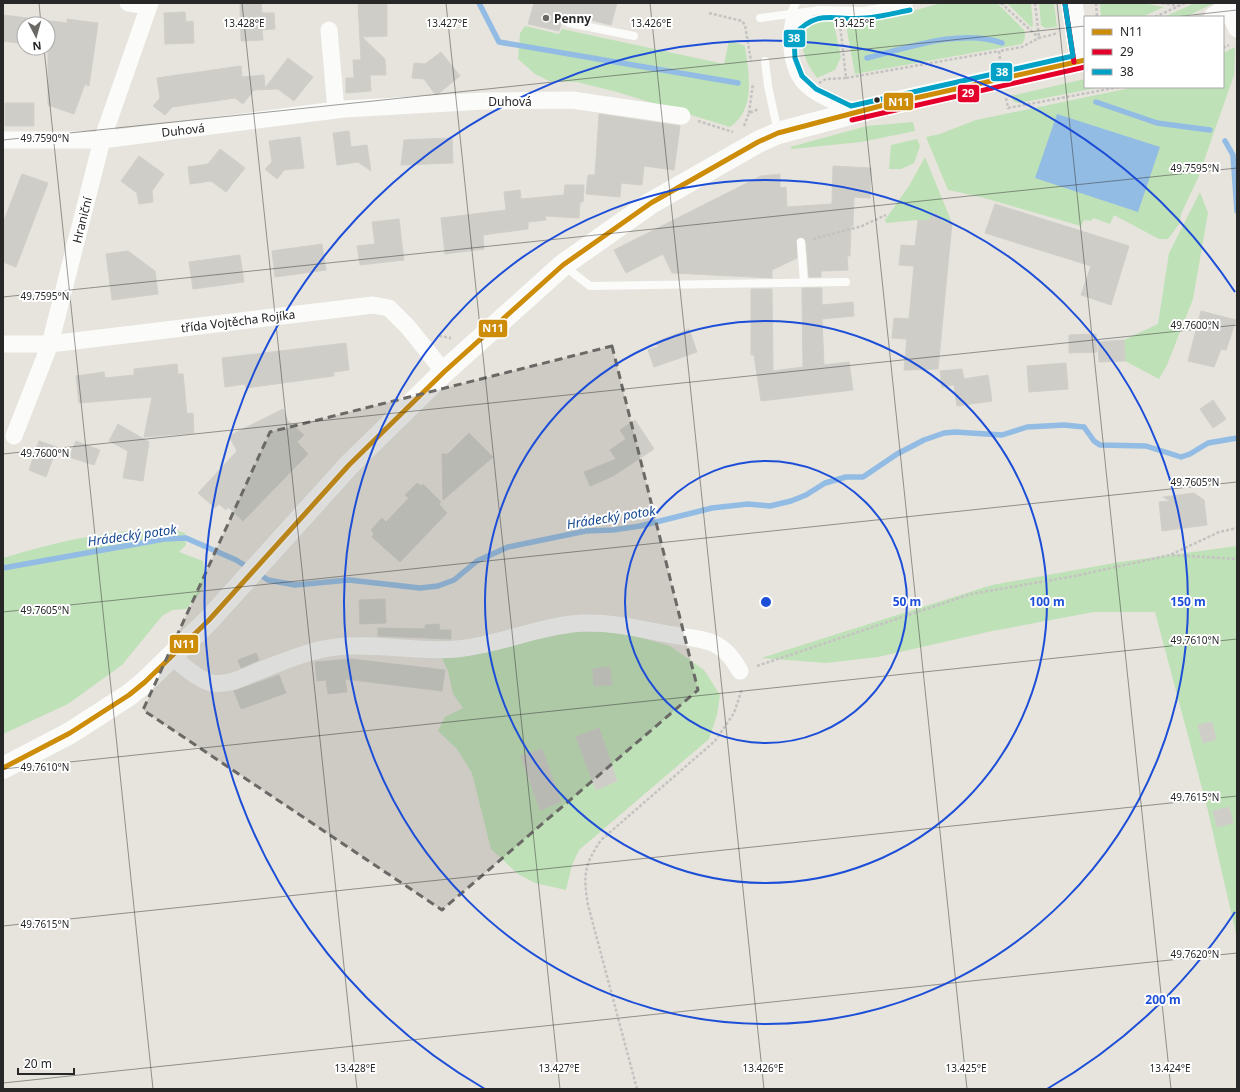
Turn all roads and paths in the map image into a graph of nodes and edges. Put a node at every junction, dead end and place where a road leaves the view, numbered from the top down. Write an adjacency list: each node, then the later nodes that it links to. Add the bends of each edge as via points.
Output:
1 (128, 3): 9 (street)
2 (909, 3): 12 (lane, via 864,11)
3 (1001, 3): 4 (path, via 1039,38)
4 (1035, 3)
5 (1072, 3): 24 (street)
6 (1096, 3): 15 (path)
7 (1162, 3): 11 (path)
8 (1185, 3): 11 (path)
9 (149, 4): 36 (street, Hraniční)
10 (795, 4): 14 (lane)
11 (1179, 6): 16 (path)
12 (820, 10): 14 (lane); 20 (lane, via 800,18)
13 (709, 14): 25 (path, via 742,21 745,25)
14 (792, 14): 17 (lane); 20 (lane)
15 (1097, 16)
16 (1157, 16)
17 (760, 18)
18 (569, 23): 21 (lane)
19 (329, 30): 30 (street)
20 (788, 32): 32 (lane, via 788,60 795,79 805,90 823,102)
21 (634, 36)
22 (999, 51): 27 (path)
23 (765, 61): 34 (lane)
24 (1083, 61): 32 (main road)
25 (752, 68)
26 (753, 76): 31 (path)
27 (846, 78)
28 (1114, 88): 29 (path)
29 (1008, 108)
30 (336, 110): 33 (street, Duhová, via 485,101 572,100); 36 (street, Duhová)
31 (749, 113)
32 (850, 113): 34 (main road)
33 (682, 116): 37 (path)
34 (778, 133): 37 (main road)
35 (3, 140): 36 (street, Duhová)
36 (102, 140): 44 (street, Hraniční)
37 (758, 142): 40 (main road, via 651,203)
38 (886, 216): 39 (path, via 841,233)
39 (801, 242): 42 (lane)
40 (562, 265): 42 (lane, via 590,286); 45 (main road)
41 (846, 282): 42 (lane)
42 (804, 283)
43 (3, 344): 44 (street, třída Vojtěcha Rojíka)
44 (50, 344): 45 (street, třída Vojtěcha Rojíka, via 373,305 389,308 408,327); 46 (street, Hraniční)
45 (444, 372): 50 (main road, via 349,465 209,620)
46 (14, 436)
47 (1237, 528): 48 (path, via 1220,532)
48 (1170, 555): 49 (path); 51 (path, via 1075,576 972,594)
49 (1237, 559)
50 (172, 657): 51 (street, via 211,683 226,684 293,658 335,647 361,645 456,649 551,628 606,624 717,644 732,656); 52 (main road, via 129,695 70,733)
51 (740, 671): 53 (path, via 742,693 734,713 715,741 601,840 589,858 585,881 588,905)
52 (3, 768)
53 (637, 1089)

